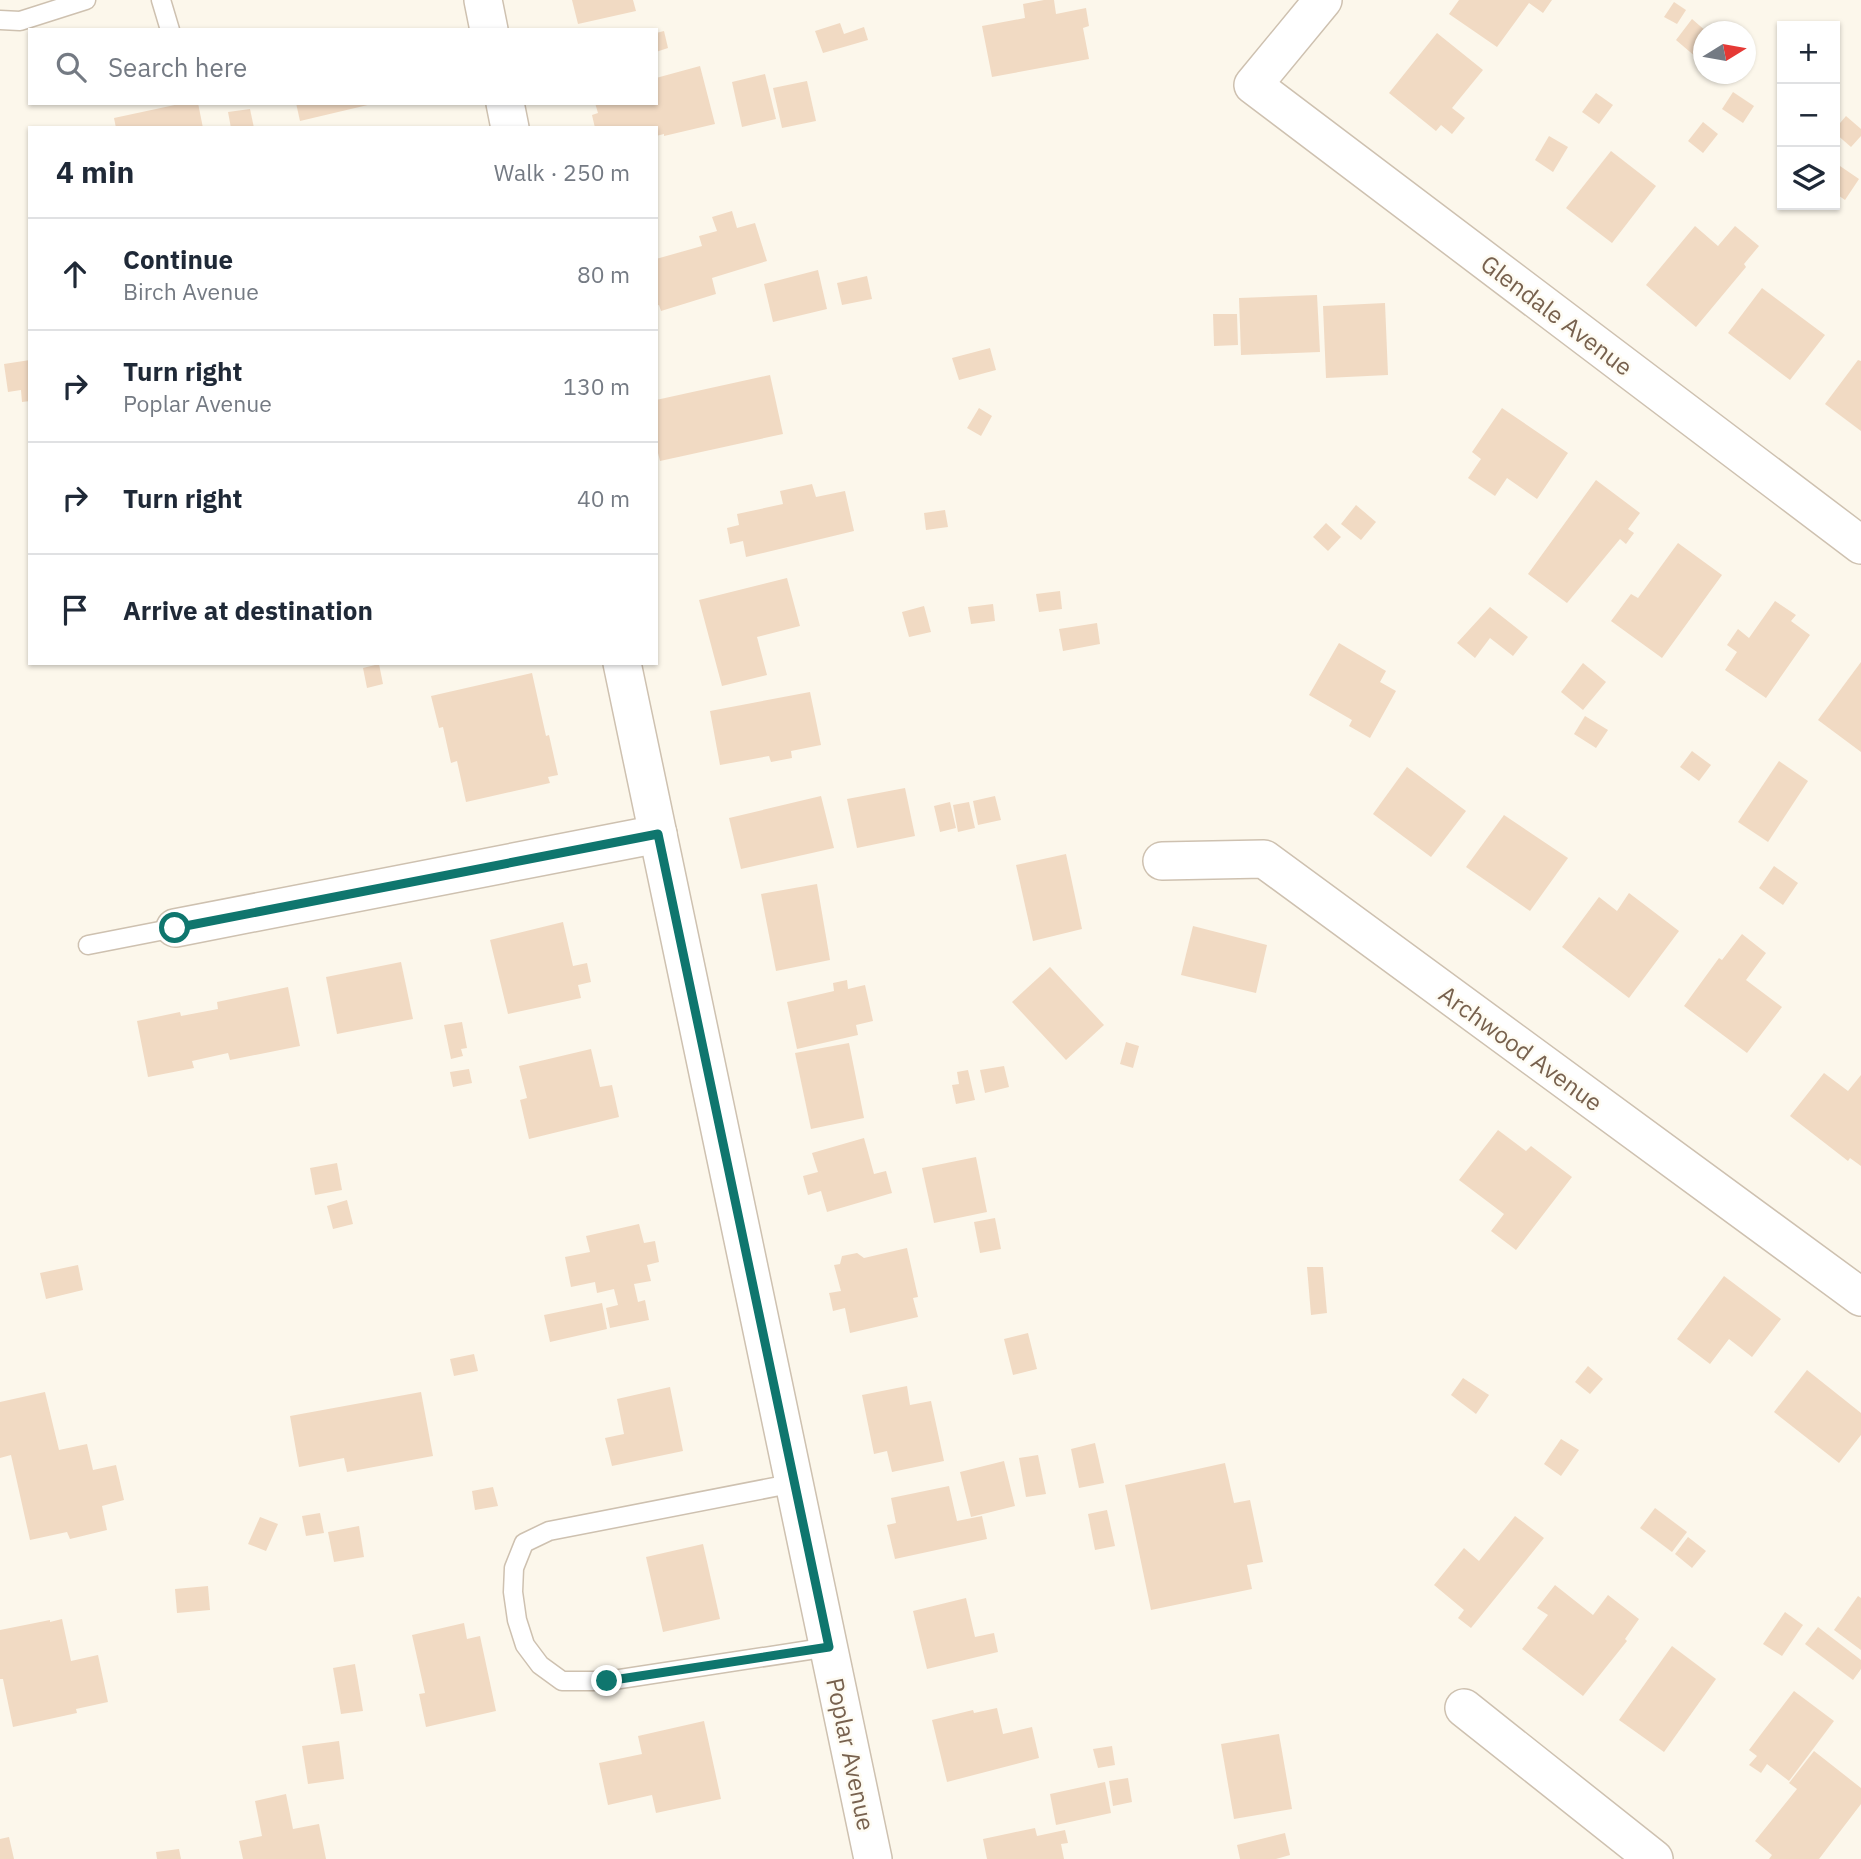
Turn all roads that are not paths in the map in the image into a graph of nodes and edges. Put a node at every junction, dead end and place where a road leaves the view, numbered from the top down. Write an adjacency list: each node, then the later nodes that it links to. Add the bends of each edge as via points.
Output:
1 (86, 0): 5 (lane, via 20,21)
2 (160, 0): 6 (lane)
3 (483, 0): 7 (street)
4 (1323, 0): 10 (street, Glendale Avenue, via 1253,85)
5 (0, 20)
6 (169, 28)
7 (489, 28)
8 (505, 105): 9 (street)
9 (510, 126)
10 (1861, 545)
11 (622, 665): 12 (street, Poplar Avenue)
12 (658, 834): 14 (street); 17 (street, Poplar Avenue)
13 (1162, 861): 16 (street, Archwood Avenue, via 1264,859)
14 (175, 928): 15 (lane)
15 (88, 945)
16 (1861, 1297)
17 (795, 1483): 18 (street, Poplar Avenue); 18 (lane, via 549,1531 524,1543 514,1567 517,1620 525,1645 540,1665 562,1681 607,1681)
18 (829, 1647): 20 (street, Poplar Avenue)
19 (1464, 1708): 21 (street)
20 (873, 1859)
21 (1654, 1859)

